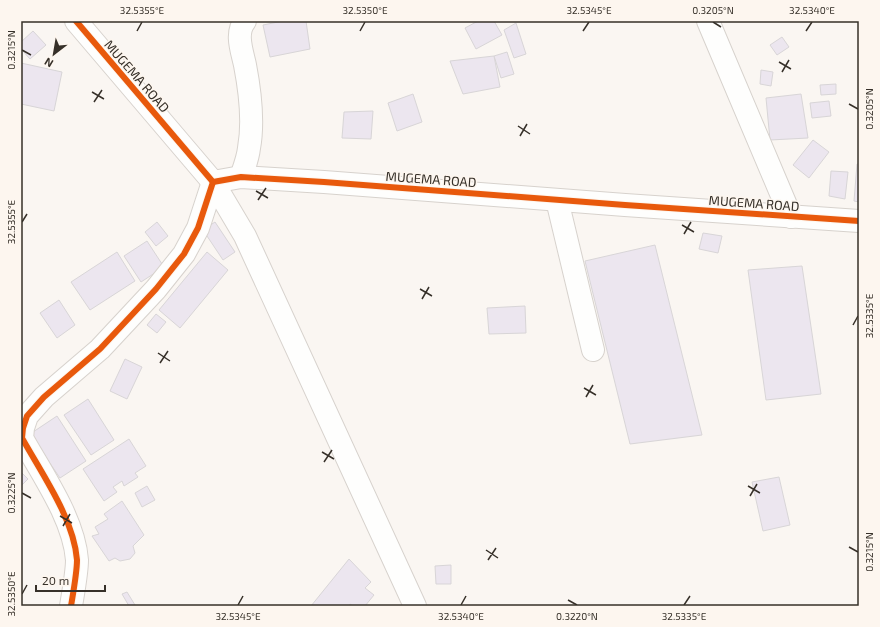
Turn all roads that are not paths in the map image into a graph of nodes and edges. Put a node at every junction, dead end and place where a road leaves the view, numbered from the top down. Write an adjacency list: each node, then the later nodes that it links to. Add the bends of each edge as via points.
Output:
1 (76, 21): 5 (street, MUGEMA ROAD)
2 (245, 21): 4 (street, via 239,39 247,73 252,123 249,148)
3 (708, 21): 7 (street)
4 (241, 177): 5 (street, MUGEMA ROAD); 6 (street, MUGEMA ROAD)
5 (213, 182): 10 (street, via 198,228 184,254 156,289 100,348 44,397 27,416 22,438 63,511 73,538 77,561); 11 (street, via 245,236)
6 (557, 200): 7 (street, MUGEMA ROAD); 9 (street)
7 (790, 217): 8 (street, MUGEMA ROAD)
8 (859, 222)
9 (593, 350)
10 (70, 606)
11 (415, 606)

